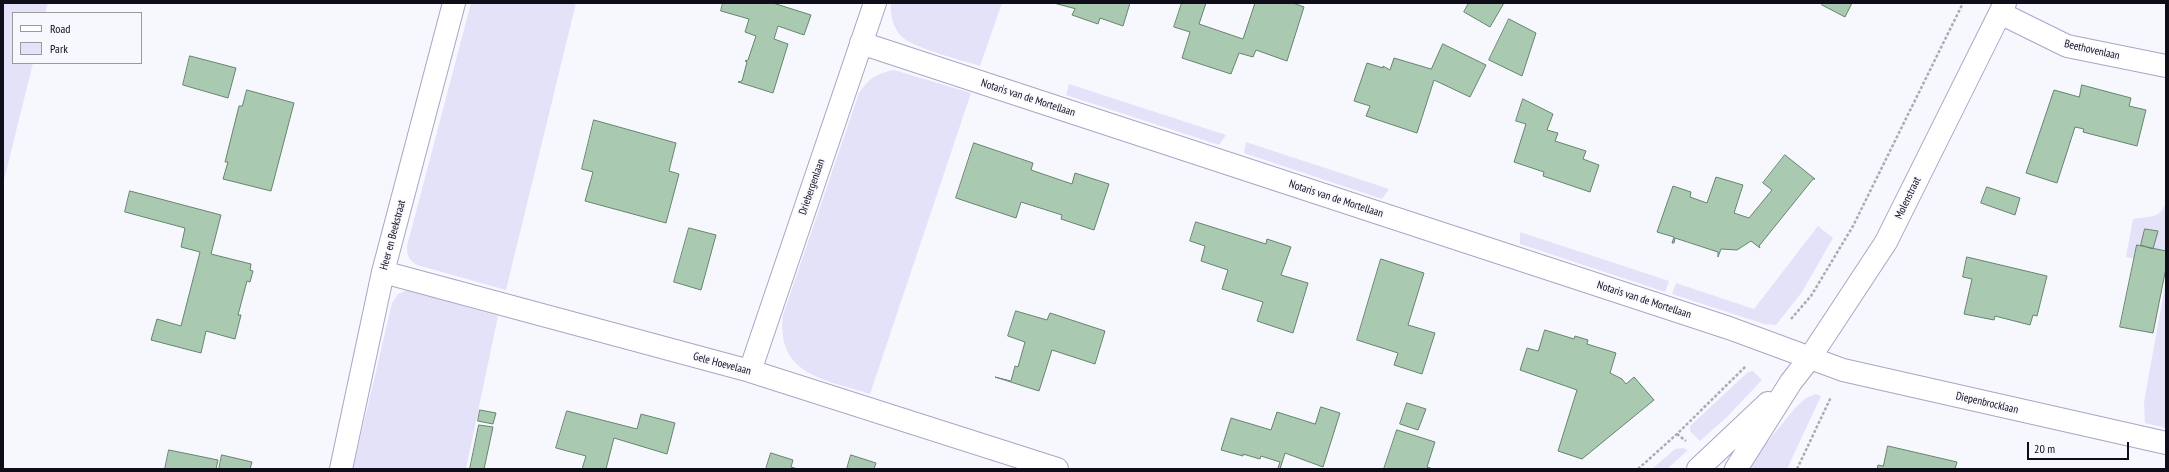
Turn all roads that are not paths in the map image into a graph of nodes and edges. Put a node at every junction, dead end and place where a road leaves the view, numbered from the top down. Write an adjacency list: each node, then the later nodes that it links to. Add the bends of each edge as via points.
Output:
1 (454, 3): 6 (street, Heer en Beekstraat)
2 (875, 3): 4 (street, Driebergenlaan)
3 (2002, 8): 5 (street, Beethovenlaan, via 2067,46); 7 (street, Molenstraat, via 1886,242)
4 (861, 43): 7 (street, Notaris van de Mortellaan, via 1714,323); 8 (street, Driebergenlaan)
5 (2166, 66)
6 (383, 272): 8 (street, Gele Hoevelaan); 11 (street, Heer en Beekstraat)
7 (1809, 359): 9 (street, Molenstraat); 10 (street, Diepenbrocklaan, via 1843,370)
8 (750, 371): 12 (street, Gele Hoevelaan)
9 (1791, 382): 13 (street, Molenstraat); 14 (street, Molenstraat)
10 (2166, 443)
11 (341, 469)
12 (1057, 469)
13 (1698, 469)
14 (1736, 469)

